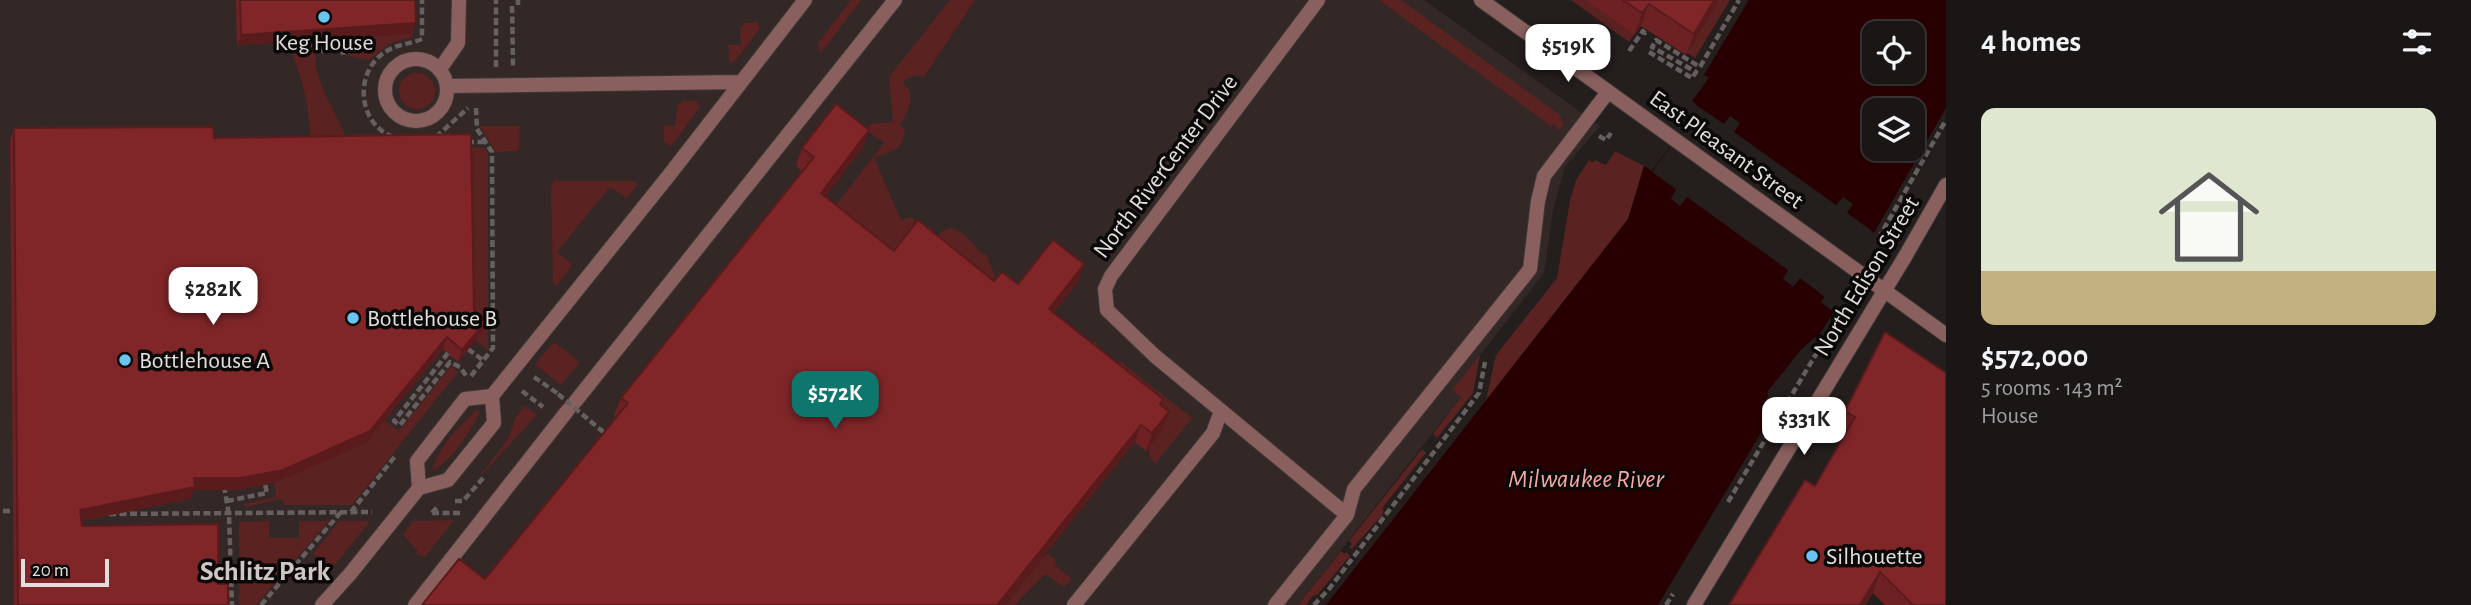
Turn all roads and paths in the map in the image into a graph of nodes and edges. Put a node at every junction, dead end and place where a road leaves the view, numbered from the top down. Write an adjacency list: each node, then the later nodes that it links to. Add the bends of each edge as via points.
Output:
1 (422, 0): 23 (path, via 422,39 380,55 370,68 364,89 371,122)
2 (459, 0): 15 (street, via 458,43)
3 (496, 0): 17 (path)
4 (804, 0): 16 (street)
5 (895, 0): 65 (street)
6 (1318, 0): 43 (street, North RiverCenter Drive, via 1105,289 1107,310)
7 (1481, 0): 20 (street, East Pleasant Street)
8 (1739, 0): 13 (path, via 1700,66 1656,40 1652,47 1696,72 1692,78)
9 (516, 4): 18 (path)
10 (1647, 30): 12 (path)
11 (335, 41): 14 (path, via 367,40 368,47 343,49)
12 (1629, 51)
13 (1649, 52)
14 (344, 57)
15 (440, 69): 19 (street); 19 (street, via 416,58 397,64 384,91 391,110 419,121 429,119 444,105)
16 (740, 82): 18 (street); 41 (street)
17 (495, 85): 18 (street); 19 (street)
18 (513, 85)
19 (448, 86)
20 (1608, 92): 30 (street, East Pleasant Street); 60 (street, via 1544,176 1530,269 1354,489)
21 (1946, 120): 29 (path, via 1878,239)
22 (435, 137): 24 (path); 25 (path); 27 (path, via 464,109 475,106 475,124)
23 (401, 139)
24 (426, 140)
25 (443, 141)
26 (465, 142): 27 (path)
27 (485, 142): 35 (path, via 492,152 493,348)
28 (1946, 185): 30 (street, North Edison Street)
29 (1883, 247)
30 (1884, 290): 32 (street, East Pleasant Street); 69 (street, North Edison Street)
31 (1840, 314): 55 (path)
32 (1946, 335)
33 (468, 349): 35 (path)
34 (447, 353): 37 (path, via 394,421 400,425 450,362)
35 (484, 361): 36 (path); 37 (path)
36 (490, 366)
37 (467, 378): 39 (path)
38 (540, 380): 44 (path, bridge)
39 (458, 383)
40 (526, 394): 42 (path)
41 (492, 396): 48 (street, via 494,423 448,481); 48 (street, via 465,400 417,461)
42 (545, 408)
43 (1221, 411): 60 (street, North RiverCenter Drive); 66 (street, via 1213,433)
44 (607, 436)
45 (399, 450): 53 (path)
46 (224, 478): 49 (path)
47 (265, 484): 49 (path, via 267,493)
48 (419, 488): 64 (street)
49 (227, 501): 59 (path)
50 (25, 511): 51 (path)
51 (3, 512)
52 (341, 512): 53 (path); 59 (path); 63 (path)
53 (351, 512): 54 (path)
54 (372, 512)
55 (1722, 512)
56 (439, 513): 57 (path)
57 (465, 513)
58 (108, 514): 59 (path)
59 (229, 515): 62 (path)
60 (1347, 515): 67 (street)
61 (1673, 593): 68 (path)
62 (232, 605)
63 (261, 605)
64 (322, 605)
65 (415, 605)
66 (1074, 605)
67 (1275, 605)
68 (1666, 605)
69 (1694, 605)

